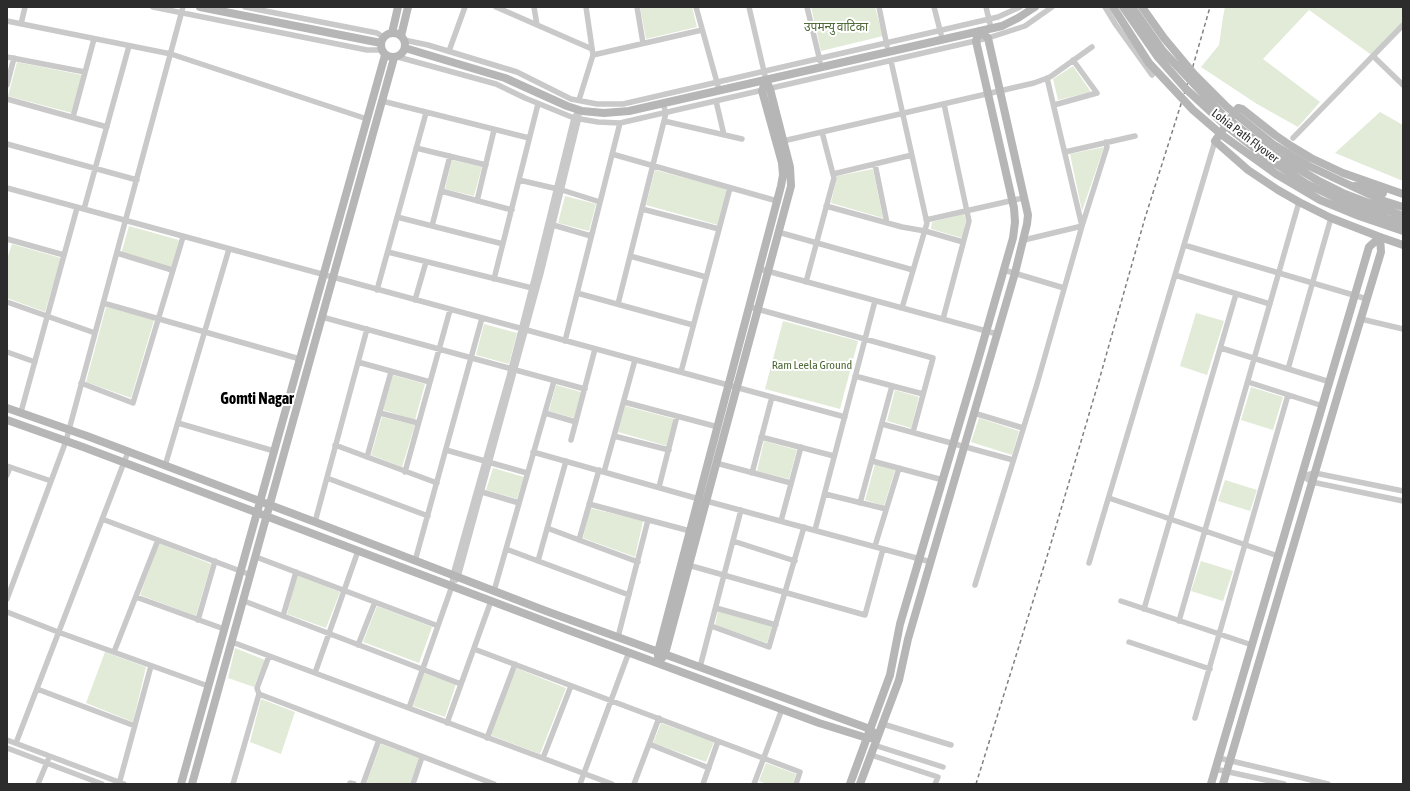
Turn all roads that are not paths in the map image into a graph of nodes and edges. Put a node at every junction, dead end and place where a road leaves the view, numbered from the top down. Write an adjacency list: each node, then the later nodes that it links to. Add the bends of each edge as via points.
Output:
1 (26, 7): 29 (street)
2 (153, 7): 26 (street)
3 (200, 7): 45 (street)
4 (245, 7): 45 (street, via 377,33)
5 (398, 7): 36 (street)
6 (408, 7): 40 (street)
7 (465, 7): 47 (street)
8 (496, 7): 30 (street)
9 (534, 7): 30 (street)
10 (586, 7): 48 (street)
11 (637, 7): 42 (street)
12 (696, 7): 33 (street)
13 (749, 7): 59 (street)
14 (807, 7): 55 (street)
15 (879, 7): 43 (street)
16 (934, 7): 34 (street)
17 (986, 7): 27 (street)
18 (1020, 7): 27 (street)
19 (1035, 7): 32 (street, via 1002,26)
20 (1052, 7): 37 (street, via 1025,26)
21 (1105, 7): 61 (street)
22 (1113, 7): 146 (street, Lohia Path Flyover, bridge, via 1149,63 1193,110 1234,144 1276,174 1320,200)
23 (1123, 7): 139 (street, Lohia Path Flyover, bridge, via 1157,56 1186,89 1268,159 1307,184 1340,200)
24 (1132, 7): 133 (street, Lohia Path Flyover, bridge, via 1163,51 1224,116 1273,154 1345,194)
25 (1142, 7): 113 (street, Lohia Path Flyover, bridge, via 1194,74 1227,107 1274,145)
26 (182, 10): 45 (street, via 367,50); 50 (street)
27 (989, 20): 32 (street); 34 (street)
28 (7, 22): 29 (street)
29 (21, 24): 38 (street)
30 (537, 25): 48 (street)
31 (1403, 25): 51 (street)
32 (991, 28): 35 (street)
33 (702, 30): 42 (street); 64 (street)
34 (940, 31): 39 (street); 43 (street)
35 (979, 31): 37 (street); 39 (street); 41 (street)
36 (392, 33): 40 (street); 45 (street)
37 (988, 38): 41 (street); 69 (street)
38 (94, 39): 44 (street); 60 (street)
39 (942, 40): 49 (street)
40 (404, 41): 47 (street); 53 (street, via 402,54); 80 (street, via 504,78)
41 (976, 41): 57 (street); 70 (street)
42 (643, 43): 48 (street)
43 (886, 43): 49 (street); 55 (street)
44 (129, 46): 50 (street); 89 (street)
45 (383, 46): 53 (street); 85 (street)
46 (1092, 47): 56 (street)
47 (449, 51): 72 (street, via 517,72 571,99)
48 (593, 52): 72 (street)
49 (889, 52): 58 (street)
50 (171, 54): 85 (street); 111 (street)
51 (1373, 56): 66 (street); 95 (street)
52 (7, 57): 54 (street)
53 (396, 57): 73 (street); 76 (street, via 496,84)
54 (14, 58): 60 (street); 65 (street)
55 (819, 58): 58 (street); 59 (street)
56 (1073, 60): 62 (street); 79 (street, via 1097,94)
57 (891, 61): 67 (street); 83 (street)
58 (821, 67): 63 (street)
59 (764, 71): 63 (street); 64 (street)
60 (85, 72): 84 (street)
61 (1152, 75)
62 (1047, 78): 69 (street); 79 (street)
63 (766, 80): 67 (street); 68 (street)
64 (717, 82): 68 (street); 75 (street, via 623,104)
65 (7, 85)
66 (1403, 85)
67 (766, 90): 74 (street); 97 (street); 123 (street, via 783,175)
68 (719, 91): 77 (street)
69 (1000, 91): 70 (street); 119 (street)
70 (988, 94): 78 (street); 122 (street)
71 (7, 99): 84 (street)
72 (579, 100): 75 (street)
73 (382, 101): 81 (street); 172 (street)
74 (716, 101): 82 (street); 92 (street)
75 (587, 102): 80 (street)
76 (538, 104): 86 (street); 94 (street)
77 (664, 104): 80 (street, via 629,111); 82 (street)
78 (944, 104): 83 (street); 132 (street)
79 (1054, 105): 102 (street)
80 (582, 111): 86 (street)
81 (426, 113): 90 (street); 101 (street)
82 (666, 113): 87 (street); 88 (street)
83 (902, 114): 91 (street); 104 (street)
84 (73, 117): 89 (street)
85 (367, 119): 169 (street)
86 (576, 119): 88 (street); 116 (street)
87 (664, 121): 92 (street); 108 (street)
88 (620, 123): 103 (street)
89 (107, 127): 109 (street)
90 (494, 130): 94 (street); 107 (street)
91 (822, 132): 97 (street); 110 (street)
92 (724, 135): 96 (street)
93 (1135, 136): 99 (street)
94 (530, 138): 112 (street)
95 (1293, 138)
96 (742, 140)
97 (783, 141): 145 (street, via 790,167 790,186)
98 (1215, 141): 118 (street, via 1235,111 1238,108 1242,109 1275,135 1311,158); 125 (street, via 1248,170); 155 (street)
99 (1106, 142): 102 (street); 142 (street, via 1107,148)
100 (7, 144): 109 (street)
101 (416, 148): 105 (street); 134 (street)
102 (1064, 152): 142 (street)
103 (612, 154): 108 (street); 124 (street)
104 (912, 155): 106 (street); 136 (street)
105 (450, 156): 107 (street); 117 (street)
106 (875, 164): 110 (street); 138 (street)
107 (486, 165): 121 (street)
108 (653, 166): 115 (street); 130 (street)
109 (95, 169): 111 (street); 129 (street)
110 (832, 174): 126 (street, via 834,178)
111 (136, 180): 137 (street)
112 (519, 180): 116 (street); 131 (street)
113 (1345, 183): 120 (street, bridge); 127 (street, Lohia Path Flyover, bridge)
114 (7, 188): 128 (street)
115 (730, 188): 123 (street); 143 (street)
116 (559, 189): 124 (street); 140 (street); 176 (street)
117 (441, 191): 121 (street); 141 (street)
118 (1403, 194)
119 (1023, 198): 122 (street); 151 (street, via 1028,215)
120 (1403, 199)
121 (477, 200): 131 (street)
122 (1013, 200): 132 (street); 166 (street, via 1013,238)
123 (778, 201): 164 (street)
124 (600, 202): 148 (street)
125 (1299, 202): 135 (street); 168 (street)
126 (826, 206): 138 (street); 153 (street)
127 (1403, 207)
128 (77, 208): 129 (street); 160 (street)
129 (84, 209): 137 (street)
130 (642, 209): 143 (street); 161 (street)
131 (512, 210): 154 (street)
132 (967, 211): 136 (street); 152 (street, via 969,221)
133 (1403, 216)
134 (397, 217): 141 (street); 158 (street)
135 (1331, 218): 149 (street); 175 (street)
136 (926, 220): 144 (street)
137 (126, 221): 147 (street); 159 (street)
138 (887, 223): 144 (street)
139 (1403, 224)
140 (553, 225): 148 (street); 200 (street)
141 (432, 226): 154 (street)
142 (1082, 226): 151 (street); 177 (street)
143 (719, 230): 171 (street)
144 (925, 231): 152 (street); 165 (street)
145 (778, 232): 153 (street); 164 (street)
146 (1403, 232)
147 (183, 236): 157 (street); 163 (street)
148 (591, 236): 179 (street)
149 (1380, 238): 156 (street); 181 (street, via 1369,247); 182 (street, via 1381,252)
150 (7, 239): 160 (street)
151 (1024, 240): 167 (street)
152 (963, 242): 196 (street)
153 (816, 243): 165 (street); 174 (street)
154 (503, 244): 173 (street)
155 (1184, 245): 168 (street); 170 (street)
156 (1403, 245)
157 (229, 249): 169 (street); 203 (street)
158 (388, 252): 162 (street); 178 (street)
159 (117, 253): 163 (street); 186 (street)
160 (64, 255): 192 (street)
161 (630, 256): 171 (street); 187 (street)
162 (426, 262): 173 (street); 183 (street)
163 (172, 270): 194 (street)
164 (764, 270): 174 (street); 189 (street)
165 (913, 270): 190 (street)
166 (1004, 270): 167 (street); 202 (street)
167 (1015, 273): 177 (street); 205 (street)
168 (1278, 274): 175 (street); 188 (street)
169 (323, 275): 172 (street); 214 (street)
170 (1175, 275): 180 (street); 293 (street)
171 (706, 277): 198 (street)
172 (333, 278): 178 (street); 193 (street)
173 (494, 279): 176 (street)
174 (806, 282): 184 (street)
175 (1312, 283): 181 (street); 218 (street)
176 (532, 288): 200 (street)
177 (1064, 288): 249 (street)
178 (377, 290): 183 (street)
179 (577, 293): 187 (street); 207 (street)
180 (1236, 294): 188 (street); 208 (street)
181 (1355, 296): 182 (street); 226 (street)
182 (1367, 299): 197 (street)
183 (415, 300): 191 (street)
184 (875, 300): 190 (street); 206 (street)
185 (7, 302): 192 (street)
186 (103, 303): 194 (street); 204 (street)
187 (618, 304): 198 (street)
188 (1270, 304): 213 (street)
189 (753, 308): 206 (street); 228 (street)
190 (902, 308): 196 (street)
191 (450, 310): 195 (street); 209 (street)
192 (47, 316): 204 (street); 216 (street)
193 (322, 317): 199 (street); 300 (street)
194 (159, 318): 203 (street); 227 (street, via 133,403)
195 (482, 318): 200 (street); 212 (street)
196 (943, 319): 202 (street)
197 (1361, 319): 201 (street); 280 (street)
198 (694, 325): 221 (street)
199 (367, 329): 209 (street); 217 (street)
200 (523, 329): 207 (street); 219 (street)
201 (1403, 329)
202 (987, 331): 205 (street); 256 (street)
203 (205, 332): 214 (street); 245 (street)
204 (95, 333): 227 (street)
205 (997, 334): 240 (street)
206 (865, 340): 222 (street); 231 (street, via 933,358)
207 (565, 341): 210 (street)
208 (1221, 348): 213 (street); 307 (street)
209 (439, 349): 212 (street); 224 (street)
210 (595, 349): 215 (street); 230 (street)
211 (7, 352): 216 (street)
212 (471, 358): 219 (street); 260 (street)
213 (1254, 358): 218 (street); 225 (street)
214 (300, 359): 262 (street)
215 (635, 360): 221 (street); 234 (street)
216 (35, 362): 237 (street)
217 (358, 362): 220 (street); 257 (street)
218 (1288, 368): 226 (street)
219 (513, 370): 223 (street); 271 (street)
220 (391, 372): 224 (street); 238 (street)
221 (681, 372): 228 (street)
222 (855, 376): 229 (street); 242 (street)
223 (554, 380): 230 (street); 239 (street)
224 (430, 382): 246 (street)
225 (1248, 382): 232 (street); 315 (street)
226 (1330, 382): 235 (street)
227 (81, 383): 250 (street)
228 (732, 386): 233 (street); 248 (street); 272 (street)
229 (892, 386): 231 (street); 247 (street)
230 (585, 389): 244 (street)
231 (924, 394): 251 (street)
232 (1288, 395): 235 (street); 319 (street)
233 (772, 397): 242 (street); 253 (street)
234 (624, 402): 241 (street); 252 (street)
235 (1322, 406): 282 (street)
236 (7, 408): 237 (street)
237 (20, 412): 250 (street)
238 (380, 413): 246 (street); 266 (street)
239 (545, 413): 244 (street); 264 (street)
240 (974, 413): 249 (street); 258 (street)
241 (677, 416): 248 (street); 261 (street)
242 (845, 417): 265 (street)
243 (7, 420): 255 (street)
244 (576, 422): 254 (street)
245 (178, 423): 262 (street); 274 (street)
246 (418, 423): 277 (street)
247 (882, 424): 251 (street); 269 (street)
248 (718, 427): 294 (street)
249 (1023, 428): 267 (street)
250 (68, 430): 255 (street); 263 (street)
251 (913, 432): 256 (street)
252 (614, 436): 261 (street); 276 (street)
253 (761, 437): 259 (street); 278 (street)
254 (571, 440)
255 (66, 441): 270 (street); 285 (street)
256 (954, 443): 258 (street); 284 (street)
257 (335, 445): 266 (street); 283 (street)
258 (965, 446): 267 (street); 332 (street)
259 (801, 447): 265 (street); 288 (street)
260 (446, 450): 271 (street); 287 (street)
261 (669, 450): 289 (street)
262 (274, 451): 295 (street)
263 (128, 452): 270 (street); 274 (street)
264 (533, 452): 268 (street); 279 (street)
265 (834, 456): 292 (street)
266 (367, 457): 277 (street)
267 (1013, 460): 341 (street)
268 (566, 461): 276 (street); 312 (street)
269 (872, 461): 275 (street); 298 (street)
270 (123, 462): 303 (street); 306 (street)
271 (487, 462): 279 (street); 291 (street); 339 (street)
272 (716, 463): 278 (street); 294 (street)
273 (8, 466): 281 (street); 285 (street)
274 (165, 466): 295 (street)
275 (899, 468): 284 (street); 301 (street)
276 (602, 471): 289 (street); 299 (street)
277 (404, 472): 287 (street)
278 (752, 472): 288 (street)
279 (527, 473): 297 (street)
280 (1315, 473): 282 (street); 286 (street); 290 (street)
281 (7, 475)
282 (1302, 476): 286 (street); 324 (street)
283 (327, 478): 304 (street); 310 (street)
284 (943, 480): 326 (street)
285 (51, 482): 340 (street)
286 (1312, 482): 296 (street); 413 (street)
287 (437, 483): 304 (street)
288 (791, 483): 309 (street)
289 (659, 488): 294 (street)
290 (1403, 491)
291 (482, 492): 297 (street); 339 (street)
292 (824, 494): 298 (street); 313 (street)
293 (1109, 498): 307 (street); 333 (street)
294 (702, 500): 302 (street); 314 (street); 334 (street)
295 (260, 501): 300 (street); 303 (street)
296 (1403, 501)
297 (519, 503): 321 (street)
298 (860, 503): 301 (street)
299 (589, 504): 308 (street); 317 (street)
300 (270, 505): 305 (street); 310 (street)
301 (886, 509): 320 (street)
302 (741, 510): 309 (street); 318 (street)
303 (257, 513): 305 (street); 335 (street)
304 (428, 516): 327 (street)
305 (267, 517): 323 (street); 325 (street)
306 (102, 519): 316 (street); 363 (street)
307 (1170, 519): 315 (street); 354 (street)
308 (648, 520): 314 (street); 331 (street)
309 (781, 521): 311 (street)
310 (315, 522): 327 (street)
311 (804, 527): 313 (street); 329 (street)
312 (547, 528): 317 (street); 328 (street)
313 (815, 530): 320 (street)
314 (690, 531): 374 (street)
315 (1205, 531): 319 (street); 358 (street)
316 (158, 540): 330 (street); 347 (street)
317 (579, 540): 331 (street)
318 (733, 541): 329 (street); 338 (street)
319 (1245, 544): 324 (street); 365 (street)
320 (875, 546): 322 (street)
321 (506, 549): 328 (street); 344 (street)
322 (883, 549): 326 (street); 345 (street, via 865,616)
323 (358, 551): 342 (street); 343 (street)
324 (1278, 556): 370 (street)
325 (256, 557): 336 (street); 337 (street)
326 (920, 559): 332 (street); 396 (street, via 900,624 890,675)
327 (415, 561): 339 (street)
328 (538, 561): 346 (street)
329 (794, 561): 345 (street)
330 (215, 562): 335 (street); 357 (street)
331 (638, 562): 346 (street)
332 (931, 562): 394 (street, via 908,639 899,680)
333 (1089, 563)
334 (688, 565): 338 (street); 374 (street)
335 (241, 571): 337 (street); 362 (street)
336 (296, 572): 343 (street); 356 (street)
337 (251, 575): 349 (street)
338 (724, 575): 345 (street); 353 (street)
339 (456, 576): 342 (street); 344 (street)
340 (10, 583): 348 (street)
341 (975, 585)
342 (452, 586): 350 (street); 360 (street)
343 (344, 590): 352 (street); 364 (street)
344 (494, 591): 366 (street)
345 (785, 593): 359 (street)
346 (629, 595): 366 (street)
347 (136, 597): 357 (street); 372 (street)
348 (7, 599)
349 (244, 601): 356 (street); 367 (street)
350 (491, 601): 371 (street); 373 (street)
351 (1121, 601): 354 (street)
352 (375, 602): 360 (street); 369 (street)
353 (716, 608): 359 (street); 361 (street)
354 (1144, 609): 358 (street)
355 (7, 612): 363 (street)
356 (283, 616): 364 (street)
357 (198, 620): 362 (street)
358 (1179, 621): 365 (street)
359 (776, 625): 361 (street, via 770,647)
360 (438, 626): 380 (street)
361 (711, 626): 379 (street)
362 (224, 629): 384 (street)
363 (58, 632): 372 (street); 386 (street)
364 (329, 634): 369 (street); 382 (street)
365 (1220, 634): 370 (street); 381 (street)
366 (618, 637): 374 (street)
367 (232, 642): 375 (street); 425 (street)
368 (1129, 642): 381 (street)
369 (358, 645): 380 (street)
370 (1252, 645): 412 (street)
371 (474, 649): 377 (street); 383 (street)
372 (114, 652): 378 (street)
373 (629, 652): 376 (street); 388 (street)
374 (661, 653): 376 (street); 379 (street)
375 (269, 656): 382 (street); 387 (street, via 257,688)
376 (658, 663): 390 (street)
377 (515, 664): 385 (street); 397 (street)
378 (151, 666): 384 (street); 395 (street)
379 (700, 667): 396 (street)
380 (423, 669): 383 (street); 389 (street)
381 (1210, 669): 392 (street)
382 (315, 673): 389 (street)
383 (461, 684): 393 (street)
384 (208, 686): 424 (street)
385 (572, 686): 388 (street); 410 (street)
386 (37, 689): 395 (street); 403 (street)
387 (259, 694): 400 (street); 426 (street)
388 (611, 700): 391 (street); 419 (street)
389 (409, 708): 393 (street)
390 (782, 709): 398 (street); 411 (street)
391 (659, 718): 401 (street); 404 (street)
392 (1195, 718)
393 (447, 723): 397 (street)
394 (883, 724): 402 (street); 405 (street)
395 (135, 726): 421 (street)
396 (870, 729): 398 (street); 402 (street)
397 (487, 738): 410 (street)
398 (866, 738): 402 (street); 438 (street)
399 (7, 740): 403 (street)
400 (379, 740): 409 (street); 429 (street)
401 (718, 741): 411 (street); 416 (street)
402 (876, 741): 407 (street); 415 (street)
403 (16, 743): 408 (street)
404 (649, 744): 416 (street); 434 (street)
405 (951, 745)
406 (7, 748): 414 (street)
407 (870, 755): 439 (street); 440 (street, via 938,777)
408 (49, 756): 414 (street); 421 (street)
409 (422, 757): 430 (street); 431 (street)
410 (543, 758): 419 (street)
411 (764, 758): 436 (street); 437 (street, via 800,772)
412 (1219, 758): 413 (street); 417 (street)
413 (1230, 761): 418 (street); 444 (street)
414 (46, 763): 420 (street); 422 (street)
415 (943, 766)
416 (709, 768): 435 (street)
417 (1216, 769): 418 (street); 441 (street)
418 (1227, 772): 442 (street); 443 (street)
419 (584, 774): 432 (street); 433 (street)
420 (92, 782): 423 (street)
421 (121, 783)
422 (38, 784)
423 (102, 784)
424 (181, 784)
425 (192, 784)
426 (233, 784)
427 (350, 784): 428 (street)
428 (354, 784)
429 (363, 784)
430 (412, 784)
431 (494, 784)
432 (580, 784)
433 (612, 784)
434 (634, 784)
435 (703, 784)
436 (754, 784)
437 (796, 784)
438 (850, 784)
439 (860, 784)
440 (935, 784)
441 (1211, 784)
442 (1223, 784)
443 (1284, 784)
444 (1328, 784)

